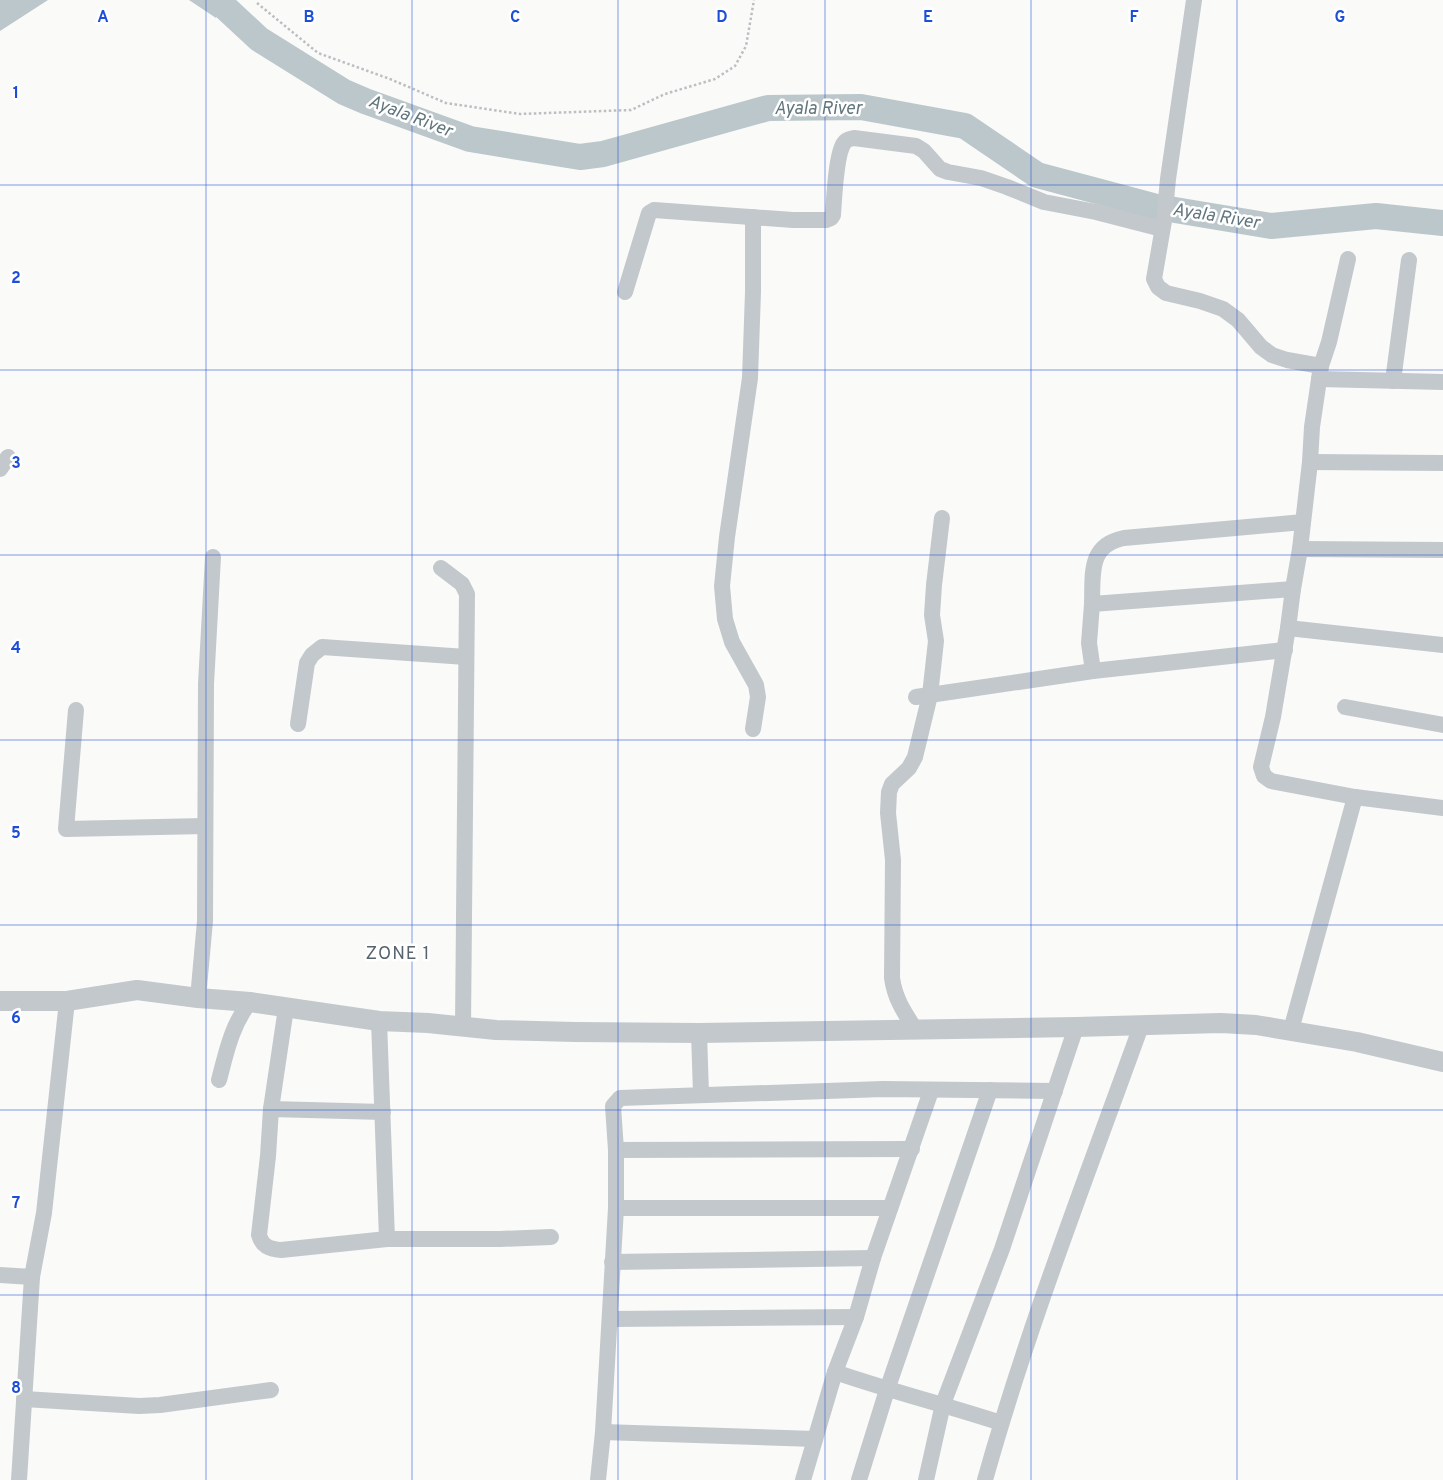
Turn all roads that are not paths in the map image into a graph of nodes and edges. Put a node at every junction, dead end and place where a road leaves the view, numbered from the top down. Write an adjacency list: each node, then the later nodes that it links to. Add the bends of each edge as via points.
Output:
1 (1194, 0): 3 (street)
2 (753, 217): 3 (street, via 831,218 843,144 854,138 916,146 940,169 981,178 1044,202); 6 (street, via 649,212); 30 (street, via 750,378 722,586 725,619 732,642 756,685 758,697)
3 (1163, 225): 7 (street, via 1154,279 1158,288 1166,294 1223,309 1272,355)
4 (1348, 260): 7 (street)
5 (1409, 260): 8 (street)
6 (625, 292)
7 (1320, 372): 8 (street); 10 (street)
8 (1393, 381): 9 (street)
9 (1443, 382)
10 (1310, 462): 11 (street); 13 (street)
11 (1443, 463)
12 (942, 518): 25 (street, via 932,615 936,640)
13 (1303, 522): 14 (street); 19 (street, via 1111,540 1099,552 1094,563)
14 (1300, 549): 15 (street); 18 (street)
15 (1443, 550)
16 (213, 557): 33 (street, via 206,684)
17 (441, 568): 23 (street, via 462,584 467,594)
18 (1293, 589): 19 (street); 20 (street)
19 (1092, 604): 24 (street, via 1089,642)
20 (1288, 628): 21 (street); 22 (street)
21 (1443, 645)
22 (1285, 650): 24 (street); 31 (street, via 1261,767 1264,776 1271,781)
23 (466, 657): 28 (street, via 322,647 307,663); 40 (street)
24 (1093, 671): 25 (street)
25 (923, 696): 43 (street, via 915,756 909,768 892,784 888,813 893,860 892,978 899,1004)
26 (1345, 707): 29 (street)
27 (76, 710): 33 (street, via 66,829)
28 (298, 724)
29 (1443, 725)
30 (753, 729)
31 (1356, 797): 32 (street); 44 (street)
32 (1443, 808)
33 (205, 826): 34 (street, via 205,921)
34 (198, 998): 36 (street, via 137,990); 37 (street)
35 (0, 1001): 36 (street)
36 (67, 1001): 63 (street, via 44,1213)
37 (250, 1002): 38 (street); 47 (street, via 241,1013 228,1044)
38 (286, 1008): 39 (street); 52 (street)
39 (379, 1021): 40 (street); 53 (street)
40 (462, 1026): 45 (street, via 496,1030)
41 (1141, 1026): 42 (street); 44 (street, via 1221,1023); 71 (street, via 1036,1316)
42 (1076, 1027): 43 (street); 50 (street)
43 (915, 1029): 45 (street)
44 (1291, 1030): 46 (street)
45 (699, 1033): 51 (street)
46 (1443, 1062)
47 (219, 1080)
48 (990, 1090): 49 (street); 50 (street); 68 (street)
49 (931, 1091): 51 (street, via 883,1089); 54 (street)
50 (1055, 1091): 70 (street, via 1002,1249)
51 (701, 1094): 55 (street, via 620,1098 613,1106)
52 (271, 1109): 53 (street); 59 (street, via 259,1235 265,1246 281,1250)
53 (383, 1112): 59 (street)
54 (912, 1149): 55 (street); 57 (street)
55 (616, 1150): 56 (street)
56 (616, 1208): 57 (street); 61 (street)
57 (890, 1208): 60 (street)
58 (550, 1237): 59 (street)
59 (387, 1239)
60 (873, 1258): 61 (street); 64 (street)
61 (612, 1262): 65 (street)
62 (0, 1275): 63 (street)
63 (32, 1277): 69 (street)
64 (856, 1317): 65 (street); 66 (street)
65 (610, 1319): 72 (street)
66 (835, 1372): 68 (street); 73 (street)
67 (271, 1390): 69 (street, via 139,1406)
68 (887, 1390): 70 (street); 77 (street)
69 (24, 1399): 74 (street)
70 (943, 1404): 71 (street); 78 (street)
71 (1001, 1423): 79 (street)
72 (602, 1432): 73 (street); 75 (street)
73 (815, 1440): 76 (street)
74 (19, 1480)
75 (598, 1480)
76 (803, 1480)
77 (858, 1480)
78 (926, 1480)
79 (985, 1480)

